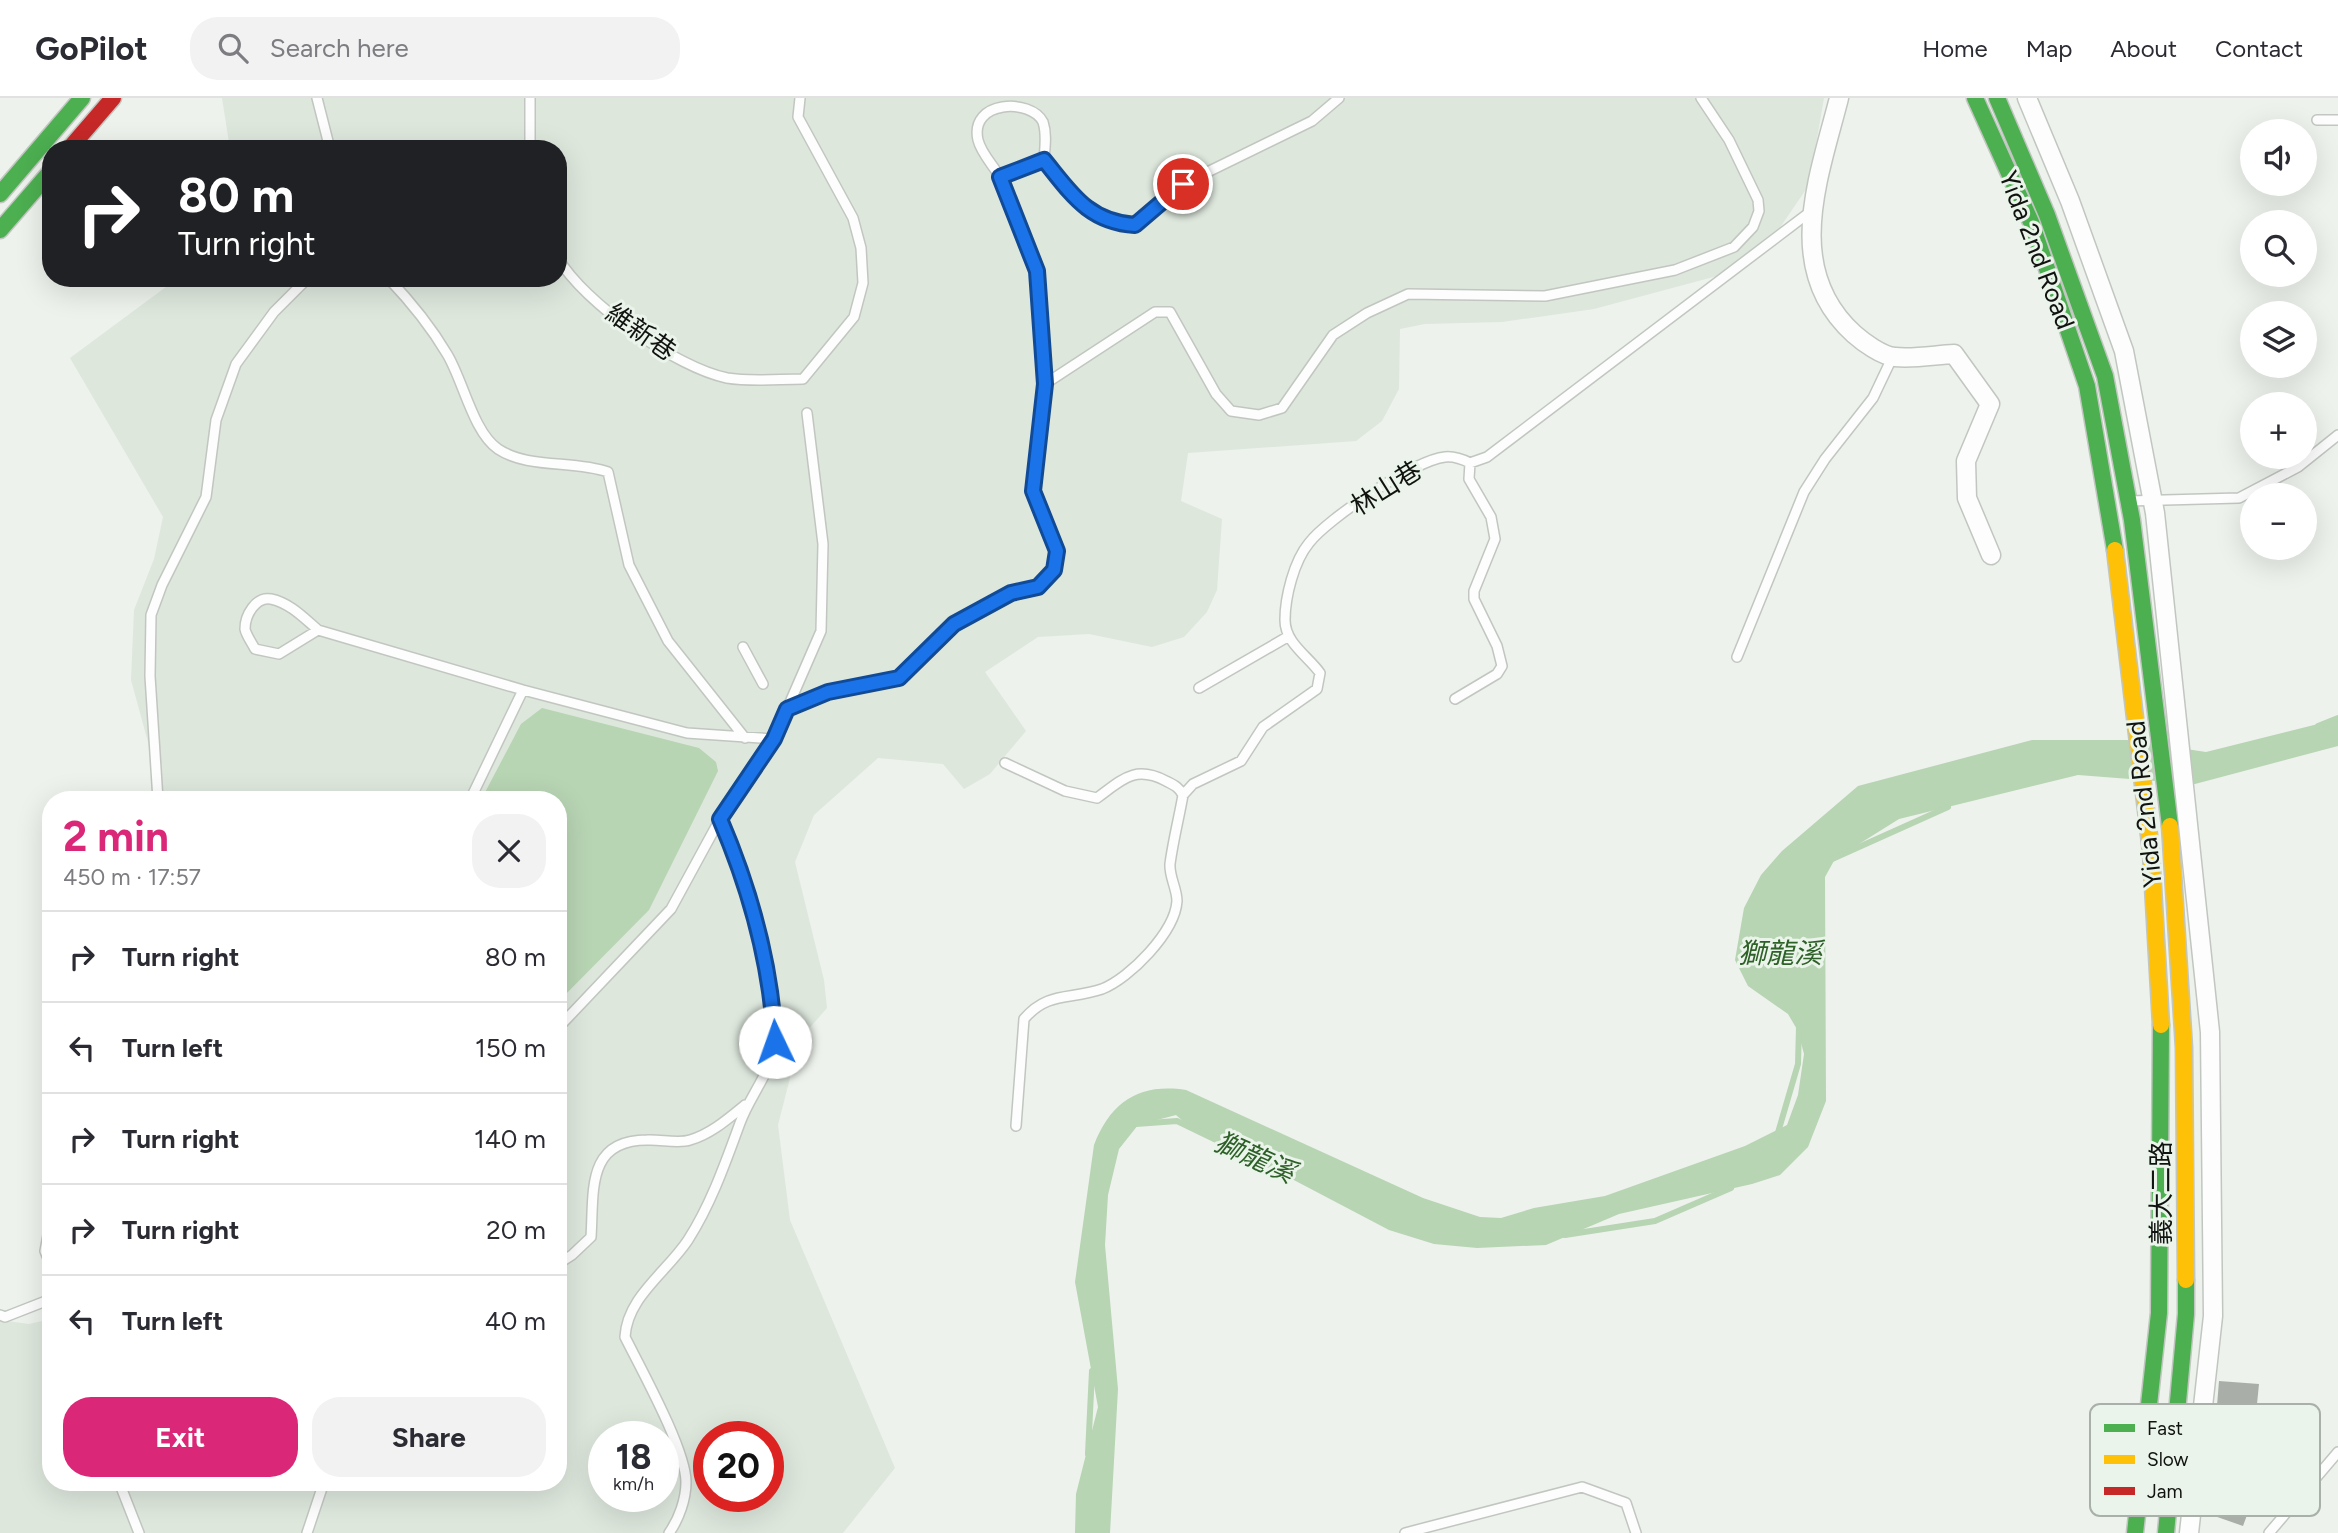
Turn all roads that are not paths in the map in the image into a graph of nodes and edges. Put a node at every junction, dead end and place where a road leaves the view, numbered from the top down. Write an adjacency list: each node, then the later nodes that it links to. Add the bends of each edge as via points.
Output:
1 (82, 98): 14 (street)
2 (317, 98): 16 (lane)
3 (530, 98): 17 (lane)
4 (800, 98): 25 (lane, 維新巷, via 798,117 853,218 863,283 854,317 803,379 728,378 673,358 615,316)
5 (1339, 98): 19 (lane, via 1312,121 1183,184 1135,225 1117,224 1080,206)
6 (1701, 98): 29 (lane, via 1730,140 1758,200 1753,228 1734,247 1675,270 1545,296 1408,294 1334,335 1282,408 1259,415 1231,411 1216,394 1170,312 1155,312)
7 (1839, 98): 23 (street)
8 (1975, 98): 35 (street, Yida 2nd Road, via 2031,222 2087,386)
9 (1997, 98): 33 (street, Yida 2nd Road, via 2047,215 2105,376)
10 (2027, 98): 34 (street, Yida 2nd Road, via 2124,351)
11 (108, 100): 15 (street)
12 (2317, 120): 13 (lane)
13 (2338, 120)
14 (46, 140)
15 (76, 140)
16 (328, 140)
17 (530, 140)
18 (42, 144): 22 (street)
19 (1044, 160): 20 (lane); 20 (lane, via 1041,115 1027,102 999,101 984,112 977,138)
20 (1000, 177): 29 (lane, via 1037,271)
21 (42, 181): 24 (street)
22 (0, 193)
23 (1811, 212): 28 (street, via 1815,274 1831,308 1859,338); 32 (lane, via 1487,457)
24 (0, 230)
25 (567, 273)
26 (299, 287): 49 (lane, via 274,312 236,364 216,420 206,497 151,615)
27 (396, 287): 46 (lane, via 448,355 485,436 498,449 519,458 608,472 629,565 668,640)
28 (1892, 358): 36 (street, via 1954,354 1990,404 1966,461 1967,498); 40 (lane, via 1873,398 1804,492)
29 (1045, 384): 45 (lane, via 1033,491 1057,551 1054,570 1038,587 1011,593 954,624 899,678 828,692)
30 (807, 413): 45 (lane, via 823,544 821,631)
31 (2338, 435): 34 (lane, via 2298,467 2239,498)
32 (1471, 463): 38 (lane, 林山巷, via 1459,457 1424,462 1350,508 1309,542 1294,573 1285,620); 44 (lane, via 1469,479 1491,517 1495,540 1474,600 1502,666 1497,674)
33 (2128, 501): 34 (lane); 35 (lane); 53 (street, Yida 2nd Road)
34 (2154, 507): 53 (street, Yida 2nd Road)
35 (2110, 508): 60 (street, Yida 2nd Road, via 2151,852 2163,1054 2160,1313)
36 (1992, 555)
37 (318, 630): 37 (lane, via 279,654 255,649 245,631 249,612 269,598 292,607); 43 (lane)
38 (1289, 636): 42 (lane); 51 (lane, via 1320,673 1317,689 1263,727 1241,761 1193,784)
39 (743, 647): 41 (lane)
40 (1737, 657)
41 (763, 684)
42 (1199, 688)
43 (523, 690): 46 (lane, via 687,733); 50 (lane)
44 (1455, 699)
45 (787, 709): 47 (lane)
46 (746, 738): 47 (lane)
47 (774, 739): 52 (lane)
48 (1005, 763): 51 (lane, via 1065,791 1097,798 1139,772 1151,773 1179,788)
49 (157, 791)
50 (474, 791)
51 (1183, 795): 56 (lane, via 1170,868 1177,901 1173,917 1141,961 1119,979 1082,995 1042,1002 1024,1019)
52 (720, 819): 54 (lane, via 671,909); 55 (lane, via 742,870 773,1001 775,1042 763,1080)
53 (2182, 850): 61 (street, 義大二路, via 2186,1314); 62 (street, Yida 2nd Road, via 2210,1032 2213,1316)
54 (567, 1019)
55 (747, 1104): 57 (lane, via 716,1128 689,1141 625,1142 607,1151 595,1171 591,1237); 70 (lane, via 711,1198 687,1241 626,1322 625,1337 670,1429 686,1481 678,1521)
56 (1016, 1126)
57 (567, 1258)
58 (42, 1303): 59 (lane)
59 (0, 1315)
60 (2150, 1404)
61 (2178, 1404)
62 (2203, 1404)
63 (2338, 1452): 64 (lane)
64 (2320, 1473)
65 (123, 1491): 68 (lane)
66 (321, 1491): 69 (lane)
67 (2283, 1516): 73 (lane)
68 (139, 1533)
69 (307, 1533)
70 (669, 1533)
71 (1405, 1533): 72 (lane, via 1582,1487 1626,1503)
72 (1636, 1533)
73 (2269, 1533)

